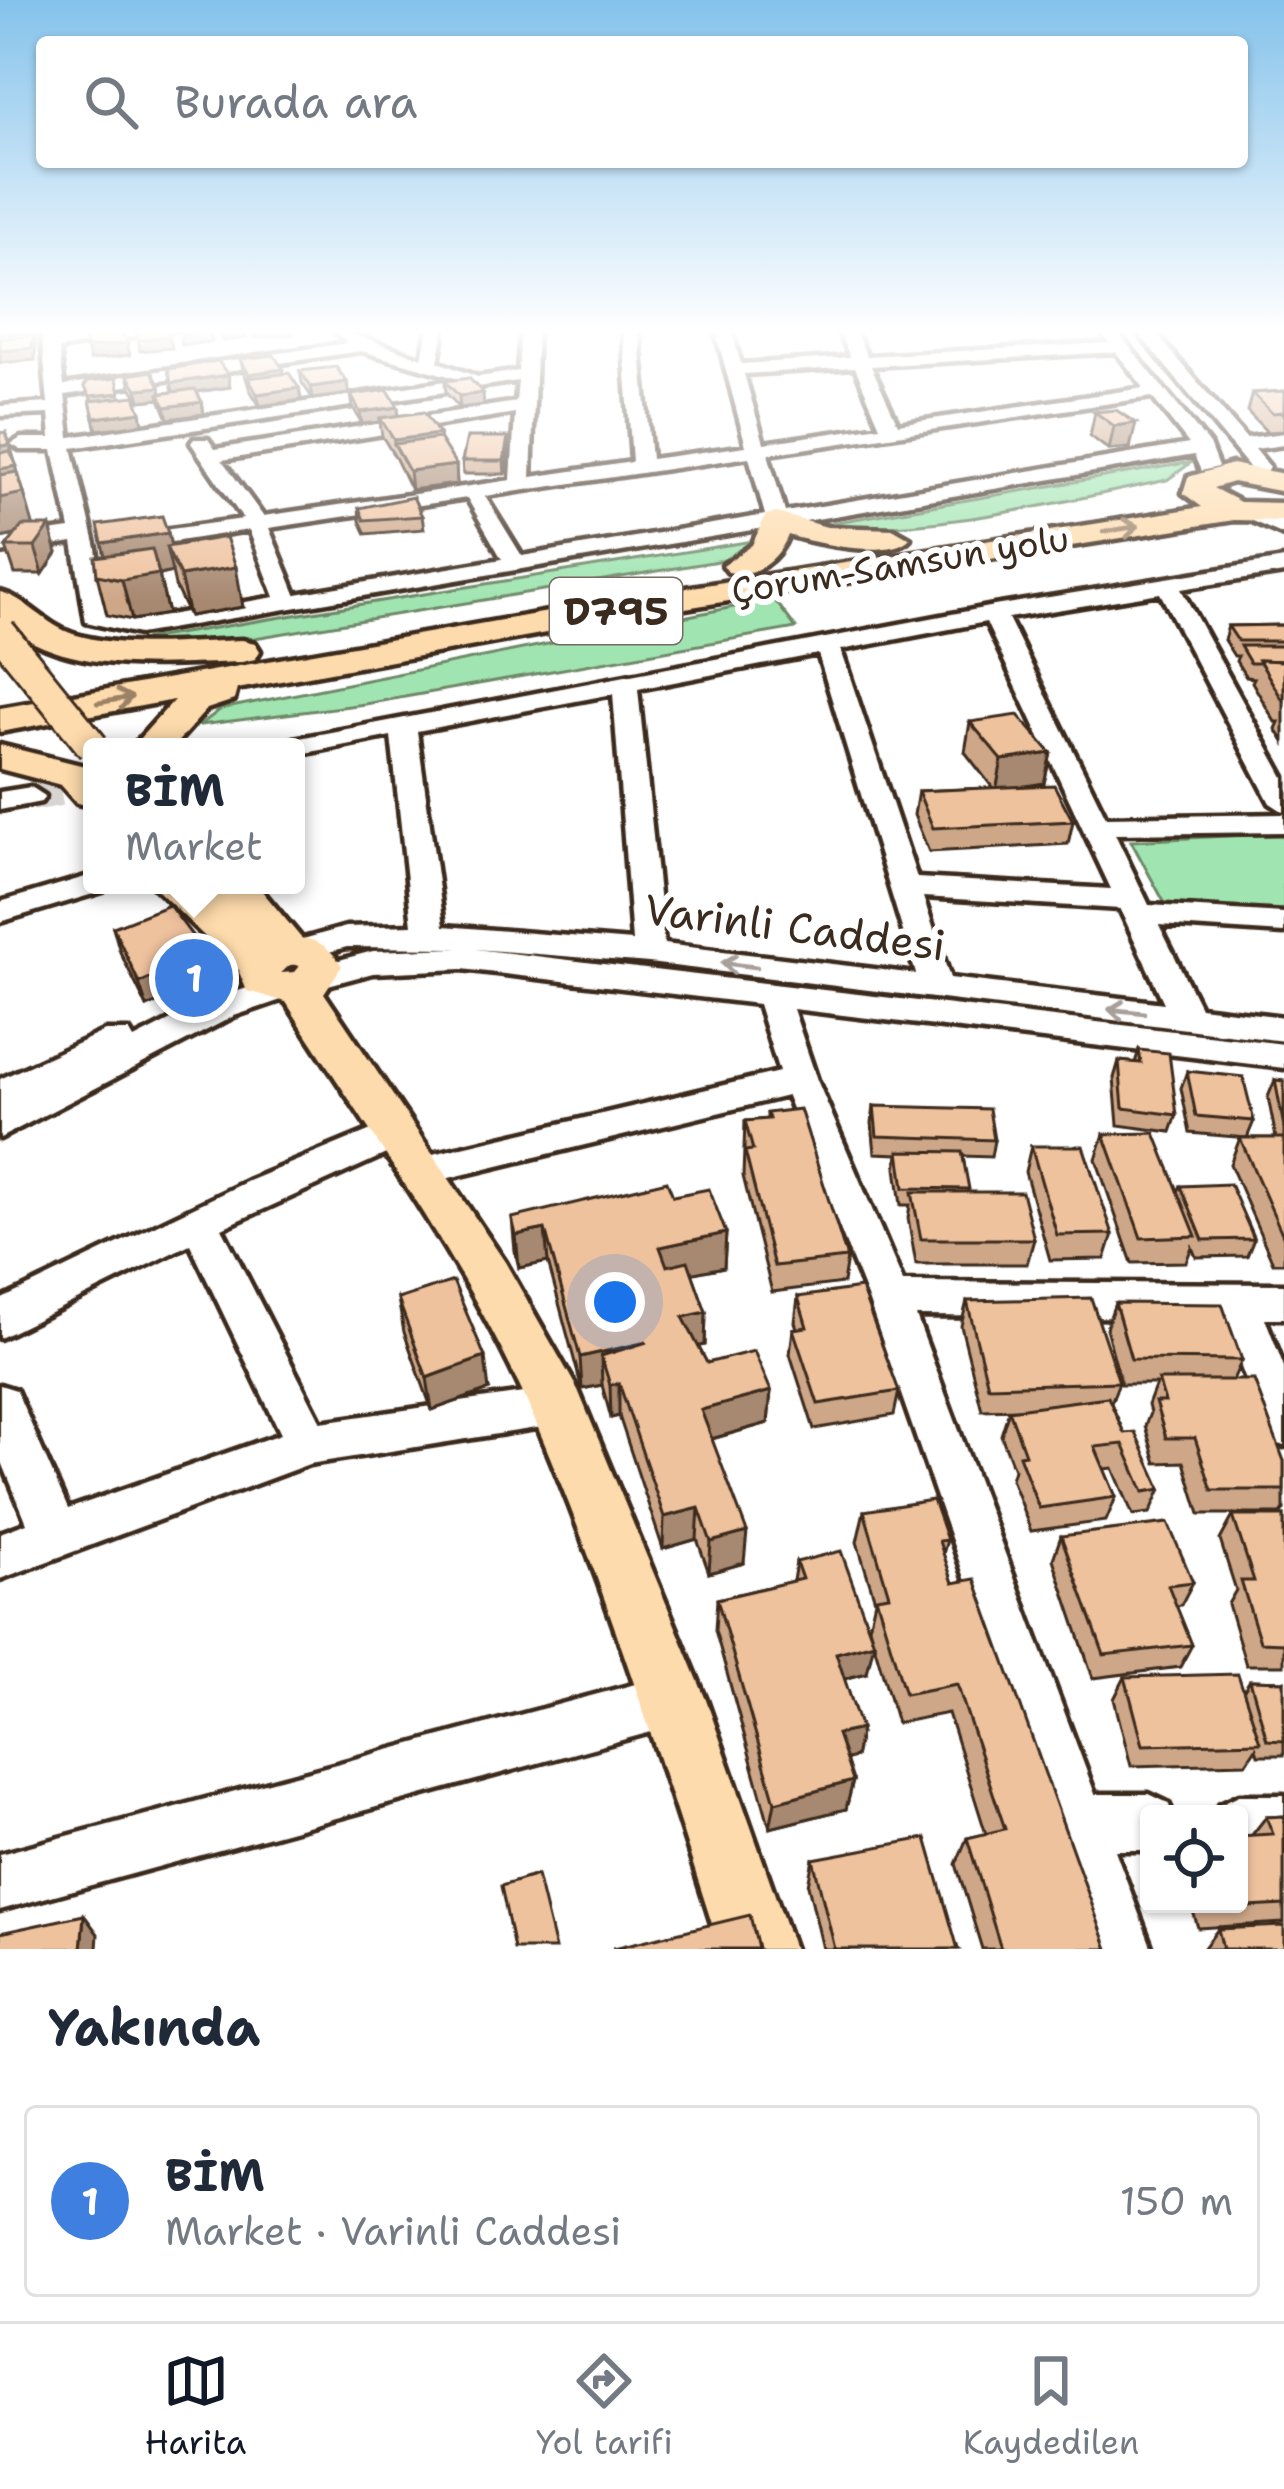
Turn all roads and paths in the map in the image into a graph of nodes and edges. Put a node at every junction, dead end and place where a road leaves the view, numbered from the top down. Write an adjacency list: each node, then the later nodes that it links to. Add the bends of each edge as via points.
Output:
1 (41, 420): 15 (street)
2 (60, 420): 15 (street)
3 (76, 420): 15 (street)
4 (217, 420): 16 (street)
5 (411, 420): 14 (street)
6 (434, 420): 14 (street)
7 (524, 420): 28 (street)
8 (638, 420): 25 (street)
9 (748, 420): 21 (street)
10 (887, 420): 17 (street)
11 (955, 420): 17 (street)
12 (1176, 420): 26 (street)
13 (1219, 420): 20 (street)
14 (414, 423): 23 (street)
15 (60, 424): 16 (street); 19 (street); 24 (street); 36 (street)
16 (190, 424): 23 (street)
17 (891, 429): 21 (street)
18 (1284, 439): 20 (street)
19 (11, 445)
20 (1240, 445): 22 (highway); 27 (street)
21 (754, 447): 25 (street); 32 (street)
22 (1284, 454)
23 (208, 456): 33 (street)
24 (0, 462)
25 (642, 464): 28 (street)
26 (1204, 469): 27 (highway, Çorum-Samsun yolu / D795); 30 (highway, via 1198,493); 32 (street); 35 (highway, Çorum-Samsun yolu / D795)
27 (1271, 477)
28 (521, 484): 29 (street)
29 (473, 492): 33 (street); 39 (street)
30 (1243, 512): 31 (highway, Çorum-Samsun yolu / D795); 34 (street); 48 (highway, Çorum-Samsun yolu / D795, one-way to 30)
31 (1284, 512)
32 (777, 522): 35 (highway, via 825,536); 38 (highway, via 766,550); 39 (street)
33 (257, 523): 36 (street); 43 (street)
34 (1284, 529)
35 (894, 538): 38 (highway, Çorum-Samsun yolu / D795)
36 (84, 541): 37 (street); 43 (street, via 94,617 139,627)
37 (0, 546)
38 (739, 565): 47 (highway, Çorum-Samsun yolu / D795)
39 (517, 566): 43 (street)
40 (1284, 566): 41 (street)
41 (1166, 582): 44 (street); 60 (street)
42 (0, 602): 47 (highway, via 35,631 88,646)
43 (289, 604)
44 (994, 613): 46 (street); 62 (street)
45 (0, 632): 53 (main road, bridge)
46 (827, 644): 49 (street); 64 (street)
47 (242, 651): 50 (highway, Çorum-Samsun yolu / D795)
48 (319, 665): 51 (highway, Çorum-Samsun yolu / D795, one-way to 48); 54 (highway, via 194,701)
49 (625, 685): 52 (street); 70 (street)
50 (0, 692)
51 (0, 720)
52 (404, 726): 55 (street); 69 (street)
53 (86, 738)
54 (160, 738)
55 (305, 745)
56 (0, 757): 57 (highway)
57 (83, 784)
58 (32, 796): 59 (street)
59 (0, 801)
60 (1284, 803)
61 (1284, 823): 62 (street)
62 (1096, 826): 66 (street)
63 (83, 887): 67 (street)
64 (905, 887): 66 (street); 72 (street)
65 (213, 894): 71 (highway)
66 (1136, 907): 68 (street); 74 (street)
67 (0, 912)
68 (1284, 923)
69 (429, 935): 70 (street, Varinli Caddesi); 71 (street, Varinli Caddesi, via 346,938)
70 (649, 953): 72 (street, Varinli Caddesi, one-way to 70)
71 (284, 969): 73 (street, Varinli Caddesi, via 462,958); 78 (street); 79 (street); 80 (main road)
72 (938, 991): 74 (street, Varinli Caddesi, one-way to 72)
73 (772, 995): 76 (street, Varinli Caddesi); 77 (street)
74 (1188, 1018): 75 (street, Varinli Caddesi)
75 (1284, 1029)
76 (1284, 1056)
77 (799, 1080): 80 (street); 82 (street)
78 (0, 1094)
79 (0, 1124)
80 (405, 1154): 81 (street); 87 (main road, via 487,1277)
81 (199, 1222): 85 (street); 89 (street)
82 (889, 1299): 83 (street); 93 (street)
83 (1238, 1301): 84 (street); 88 (street)
84 (1284, 1301)
85 (0, 1320)
86 (0, 1404): 90 (street)
87 (558, 1408): 89 (street); 92 (main road)
88 (1284, 1426)
89 (309, 1444): 90 (street)
90 (55, 1533): 91 (street)
91 (0, 1556)
92 (673, 1700): 97 (street); 98 (main road)
93 (1080, 1822): 94 (street); 99 (street)
94 (1140, 1822)
95 (1248, 1822): 96 (street)
96 (1284, 1823)
97 (0, 1882)
98 (757, 1949)
99 (1123, 1949)

